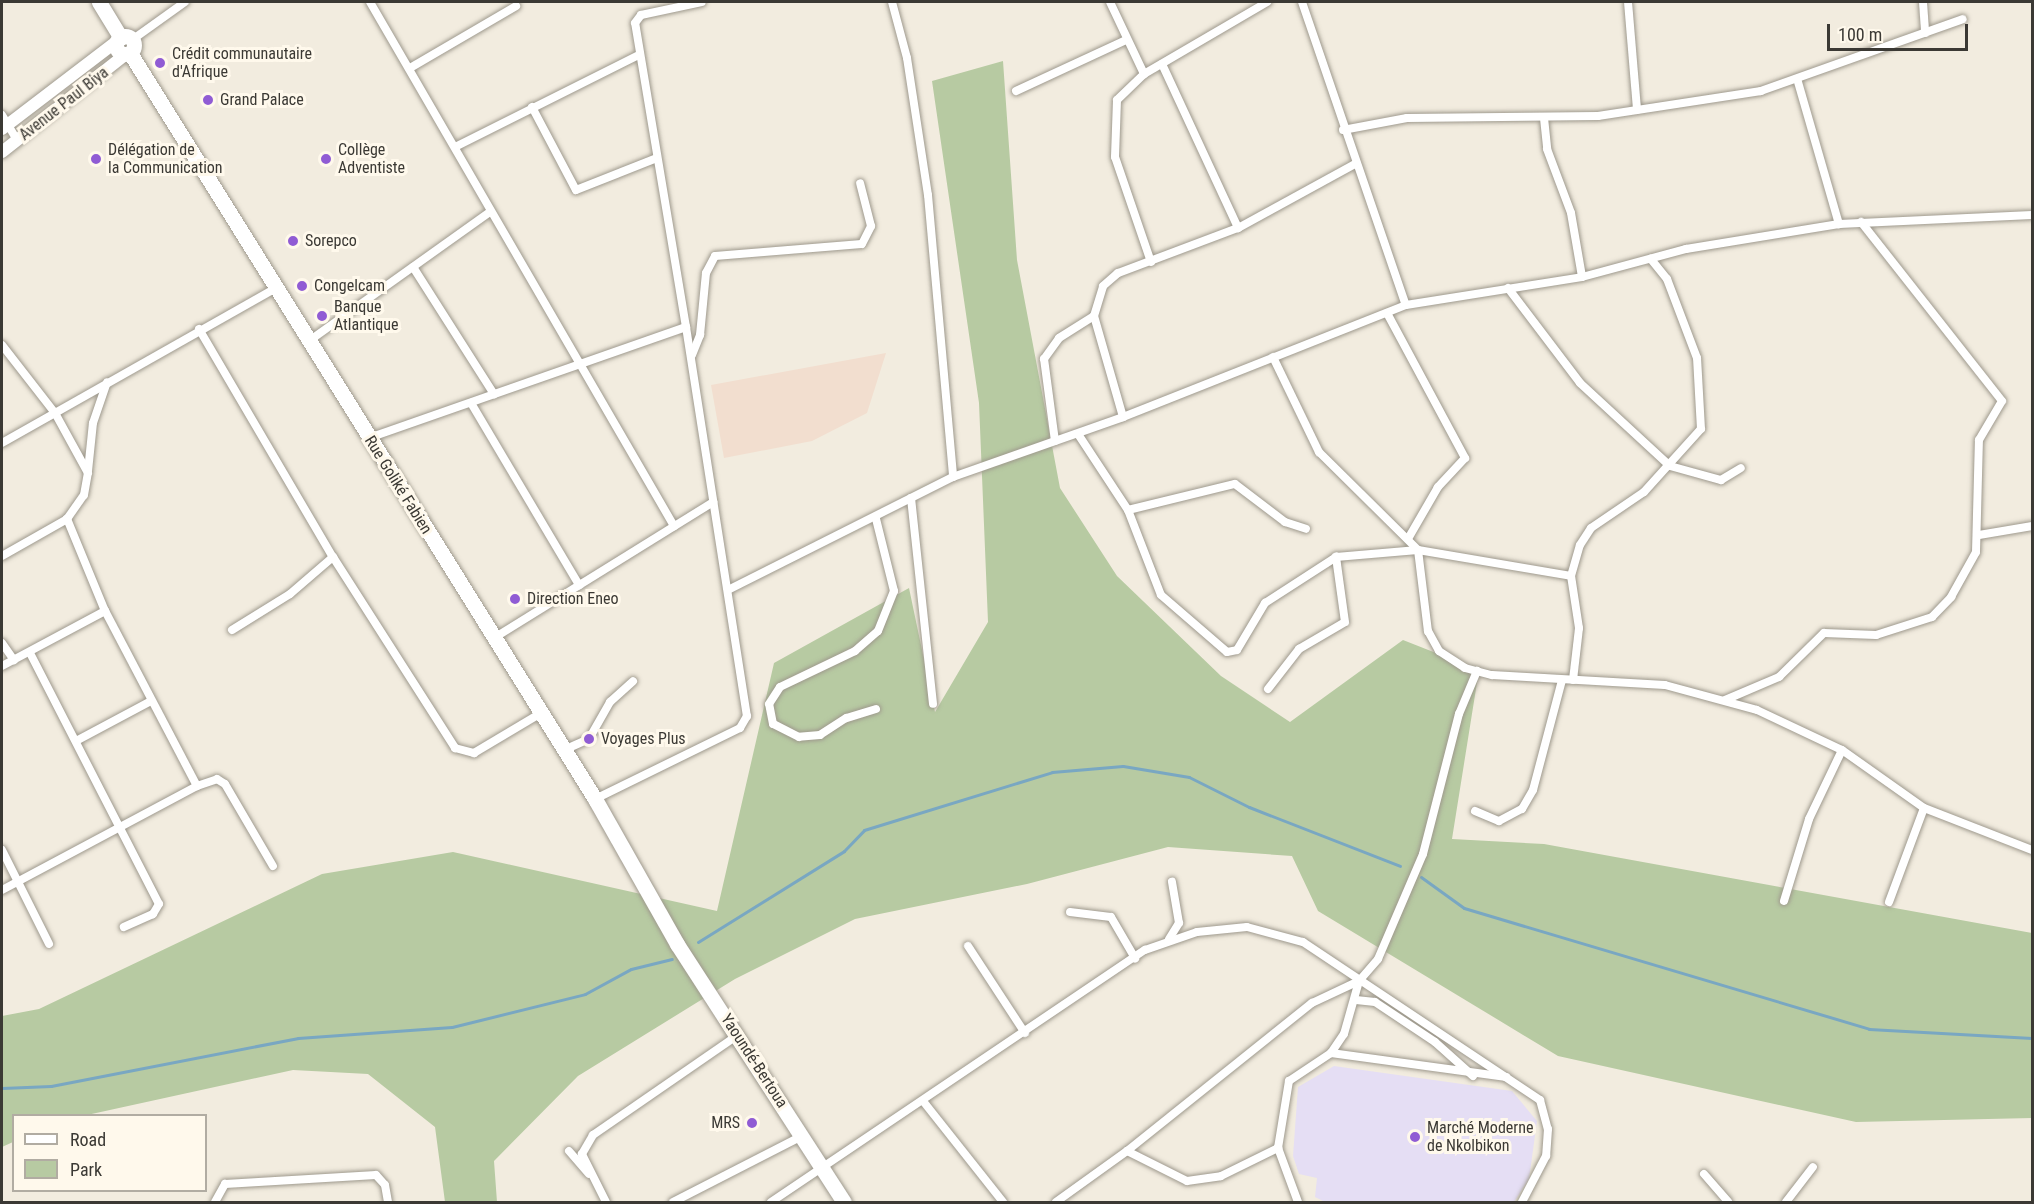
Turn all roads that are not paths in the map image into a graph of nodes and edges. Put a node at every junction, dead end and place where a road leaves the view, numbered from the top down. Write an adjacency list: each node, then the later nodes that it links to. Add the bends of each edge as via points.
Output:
1 (99, 2): 15 (highway, Rue Goliké Fabien)
2 (185, 2): 15 (street)
3 (370, 2): 18 (street)
4 (702, 2): 16 (street, via 641,15 635,23)
5 (892, 2): 66 (street, via 924,164)
6 (1110, 2): 14 (street)
7 (1268, 2): 17 (street)
8 (1302, 2): 26 (street)
9 (1628, 2): 23 (street)
10 (1923, 2): 13 (street)
11 (516, 6): 18 (street)
12 (1963, 20): 13 (street)
13 (1925, 33): 20 (street)
14 (1126, 40): 19 (street); 21 (street)
15 (125, 45): 25 (street); 27 (street, Avenue Paul Biya); 42 (highway, Rue Goliké Fabien)
16 (639, 55): 22 (street); 30 (street)
17 (1162, 64): 19 (street); 37 (street)
18 (410, 68): 28 (street)
19 (1144, 74): 39 (street, via 1117,100 1112,134)
20 (1798, 82): 23 (street); 36 (street)
21 (1016, 91)
22 (532, 107): 28 (street); 30 (street, via 576,190)
23 (1637, 110): 24 (street)
24 (1544, 118): 26 (street, via 1407,118); 41 (street, via 1547,149 1571,213)
25 (3, 123): 27 (street)
26 (1343, 130): 31 (street)
27 (18, 140): 29 (street, Avenue Paul Biya)
28 (455, 147): 33 (street)
29 (2, 153)
30 (657, 158): 47 (street)
31 (1355, 164): 37 (street); 44 (street)
32 (860, 183): 51 (street, via 871,226 862,244 715,256 706,273)
33 (490, 212): 40 (street); 53 (street)
34 (2032, 215): 35 (street)
35 (1861, 222): 36 (street); 75 (street, via 2002,401 1979,440)
36 (1839, 224): 38 (street)
37 (1238, 228): 39 (street)
38 (1651, 260): 41 (street); 63 (street, via 1667,279 1696,358 1701,429)
39 (1151, 262): 46 (street, via 1118,273 1103,286)
40 (413, 267): 49 (street); 55 (street)
41 (1582, 277): 43 (street)
42 (276, 288): 48 (street); 49 (highway, Rue Goliké Fabien)
43 (1508, 288): 44 (street); 63 (street, via 1580,383)
44 (1406, 305): 45 (street)
45 (1386, 314): 52 (street); 76 (street, via 1466,458 1438,487)
46 (1094, 316): 58 (street); 61 (street, via 1059,338 1044,359)
47 (686, 327): 51 (street); 53 (street)
48 (199, 329): 54 (street); 79 (street)
49 (309, 341): 60 (highway, Rue Goliké Fabien)
50 (2, 345): 57 (street)
51 (692, 355): 68 (street)
52 (1273, 357): 58 (street); 76 (street, via 1319,452)
53 (582, 363): 55 (street); 72 (street)
54 (107, 382): 57 (street); 65 (street, via 93,423)
55 (494, 394): 56 (street)
56 (471, 403): 60 (street); 82 (street)
57 (55, 412): 62 (street); 65 (street)
58 (1123, 417): 59 (street)
59 (1078, 434): 61 (street); 69 (street)
60 (369, 438): 86 (highway, Rue Goliké Fabien)
61 (1055, 441): 66 (street)
62 (2, 443)
63 (1670, 466): 64 (street, via 1721,480); 81 (street, via 1644,492 1591,528)
64 (1741, 468)
65 (88, 473): 70 (street, via 80,505)
66 (953, 477): 67 (street)
67 (911, 498): 71 (street); 98 (street)
68 (713, 502): 72 (street); 83 (street)
69 (1128, 510): 74 (street, via 1235,484 1286,522); 80 (street, via 1161,595 1232,653 1265,603)
70 (67, 519): 78 (street); 84 (street)
71 (876, 519): 83 (street); 99 (street, via 894,591 878,630 855,651 780,687 769,704 773,724 799,737 820,735 846,718)
72 (675, 526): 82 (street)
73 (2032, 526): 75 (street)
74 (1306, 530)
75 (1979, 535): 96 (street, via 1963,576 1932,617 1876,636 1824,633 1779,677)
76 (1409, 537): 77 (street)
77 (1418, 550): 80 (street); 81 (street); 91 (street, via 1430,639 1439,651)
78 (2, 556)
79 (333, 557): 85 (street, via 290,594); 100 (street, via 455,748 474,753)
80 (1336, 557): 95 (street, via 1344,622 1299,649)
81 (1571, 576): 93 (street, via 1579,628)
82 (579, 585): 86 (street)
83 (730, 589): 105 (street, via 745,723)
84 (105, 611): 88 (street); 97 (street)
85 (232, 630)
86 (494, 638): 100 (highway, Rue Goliké Fabien)
87 (2, 643): 89 (street)
88 (30, 653): 89 (street); 101 (street)
89 (14, 660): 90 (street)
90 (2, 666)
91 (1477, 671): 92 (street); 124 (street, via 1459,714 1424,854 1378,959)
92 (1562, 680): 93 (street); 107 (street, via 1522,809 1499,821)
93 (1573, 680): 96 (street, via 1665,685)
94 (633, 681): 102 (street, via 610,702 589,739)
95 (1268, 689)
96 (1725, 700): 103 (street)
97 (151, 701): 101 (street); 104 (street)
98 (933, 704)
99 (876, 709)
100 (541, 713): 102 (highway, Rue Goliké Fabien)
101 (76, 741): 108 (street)
102 (564, 750): 105 (highway, Rue Goliké Fabien)
103 (1842, 750): 106 (street); 115 (street, via 1809,819)
104 (197, 786): 108 (street); 111 (street, via 217,779 225,784)
105 (595, 798): 118 (highway, Rue Goliké Fabien)
106 (1924, 807): 110 (street); 116 (street)
107 (1474, 811)
108 (121, 827): 112 (street); 119 (street, via 159,904 153,914)
109 (2, 850): 112 (street)
110 (2032, 850)
111 (273, 866)
112 (18, 882): 114 (street); 121 (street)
113 (1172, 882): 120 (street, via 1179,923)
114 (2, 890)
115 (1784, 901)
116 (1889, 902)
117 (1071, 912): 123 (street, via 1111,917)
118 (665, 919): 127 (highway, Yaoundé-Bertoua)
119 (124, 927)
120 (1169, 939): 123 (street); 124 (street, via 1264,928 1303,942)
121 (49, 944)
122 (969, 946): 126 (street)
123 (1135, 958): 126 (street)
124 (1359, 981): 125 (street); 130 (street); 135 (street, via 1312,1003)
125 (1356, 1000): 128 (street); 129 (street, via 1375,1002 1435,1042)
126 (1025, 1033): 131 (street)
127 (738, 1035): 132 (highway, Yaoundé-Bertoua); 138 (street, via 593,1135 582,1154)
128 (1331, 1053): 129 (street); 133 (street, via 1289,1081)
129 (1473, 1076): 130 (street)
130 (1507, 1077): 149 (street, via 1539,1100 1548,1129 1546,1156)
131 (923, 1101): 137 (street); 146 (street)
132 (802, 1136): 137 (highway, Yaoundé-Bertoua); 143 (street)
133 (1278, 1149): 135 (street, via 1221,1176 1187,1181); 148 (street)
134 (569, 1151): 138 (street)
135 (1127, 1151): 147 (street)
136 (1813, 1167): 151 (street)
137 (821, 1169): 144 (street); 145 (highway, Yaoundé-Bertoua)
138 (589, 1174): 142 (street)
139 (1704, 1174): 150 (street)
140 (215, 1203): 141 (street, via 225,1184 376,1175 385,1185)
141 (388, 1203)
142 (606, 1203)
143 (673, 1203)
144 (771, 1203)
145 (844, 1203)
146 (1003, 1203)
147 (1056, 1203)
148 (1298, 1203)
149 (1522, 1203)
150 (1728, 1203)
151 (1786, 1203)

